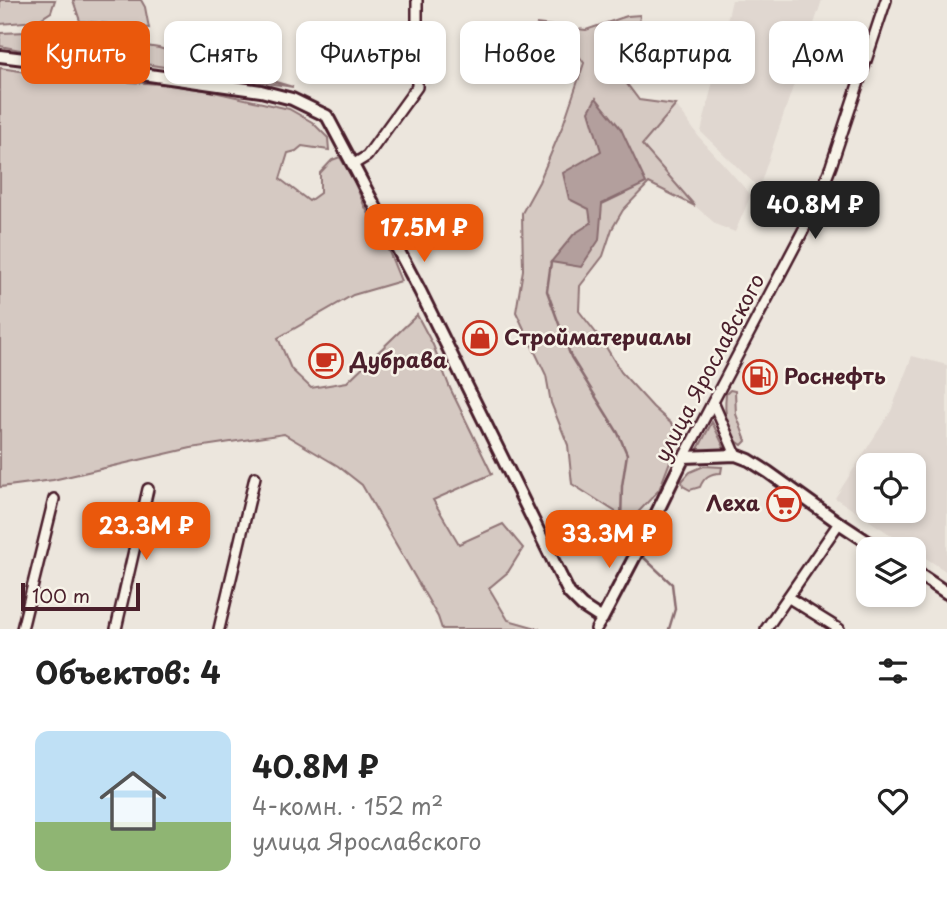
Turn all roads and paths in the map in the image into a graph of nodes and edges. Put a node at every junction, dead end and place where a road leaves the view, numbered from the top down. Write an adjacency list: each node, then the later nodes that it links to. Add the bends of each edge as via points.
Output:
1 (417, 0): 4 (street, via 417,87 367,156)
2 (886, 0): 5 (street, улица Ярославского, via 815,208)
3 (0, 56): 4 (main road, via 292,99 327,116)
4 (354, 164): 16 (main road, via 569,593)
5 (713, 402): 6 (street); 7 (street, улица Ярославского)
6 (736, 455): 7 (main road); 11 (main road, via 768,471)
7 (684, 457): 16 (main road, улица Ярославского)
8 (255, 477): 19 (street)
9 (148, 489): 18 (street)
10 (54, 499): 17 (street)
11 (839, 523): 12 (main road); 15 (street)
12 (860, 537)
13 (926, 579): 14 (main road)
14 (947, 593)
15 (789, 598): 20 (street); 21 (street)
16 (599, 624)
17 (22, 629)
18 (116, 629)
19 (219, 629)
20 (766, 629)
21 (839, 629)

